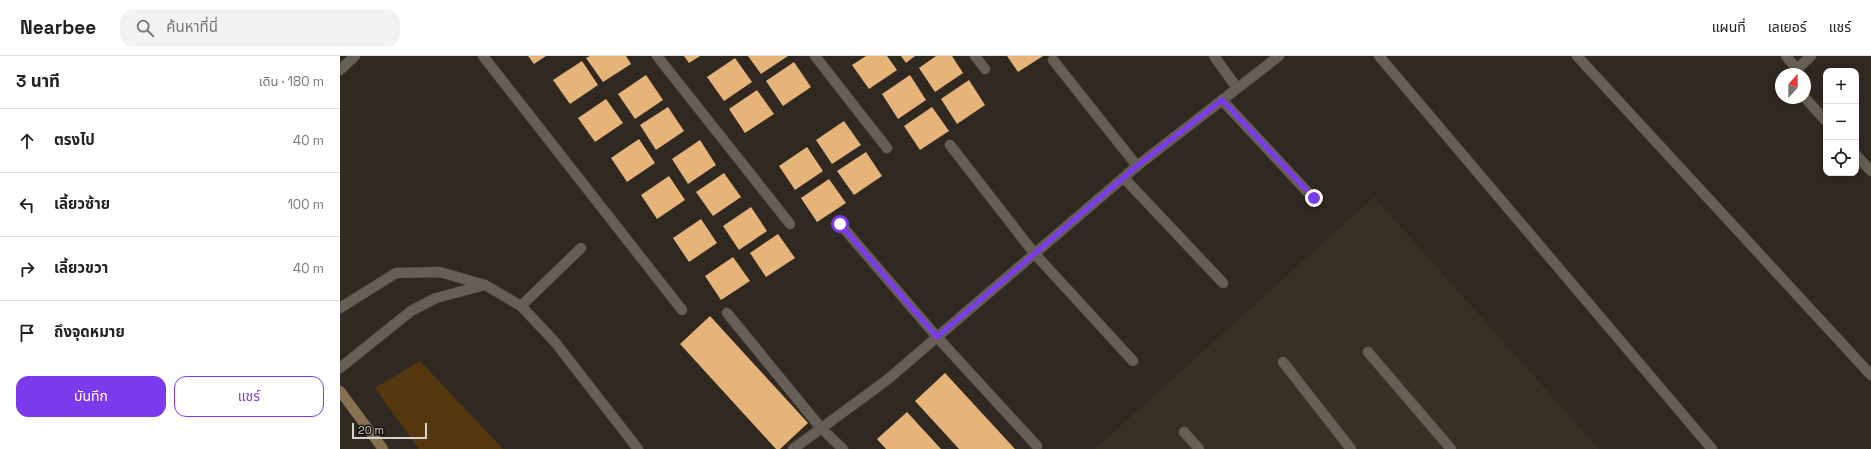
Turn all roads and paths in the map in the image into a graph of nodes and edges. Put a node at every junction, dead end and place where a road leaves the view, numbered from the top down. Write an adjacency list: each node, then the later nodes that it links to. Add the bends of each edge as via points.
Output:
1 (355, 56): 16 (street)
2 (483, 56): 36 (street)
3 (657, 56): 28 (street)
4 (815, 56): 22 (street)
5 (975, 56): 15 (street)
6 (1214, 56): 17 (street)
7 (1279, 56): 17 (street)
8 (1379, 56): 55 (street)
9 (1578, 56): 43 (street)
10 (1786, 56): 13 (street)
11 (1811, 56): 14 (street)
12 (1053, 60): 24 (street)
13 (1794, 68)
14 (1800, 68)
15 (985, 69)
16 (340, 70)
17 (1237, 88): 18 (street)
18 (1222, 100): 24 (street); 27 (street)
19 (1810, 104): 20 (street)
20 (1823, 118)
21 (950, 145): 31 (street)
22 (887, 148)
23 (1859, 158): 25 (street)
24 (1137, 166): 26 (street)
25 (1871, 171)
26 (1124, 178): 31 (street); 32 (street)
27 (1314, 198)
28 (790, 224)
29 (840, 224): 38 (street)
30 (581, 248): 34 (street)
31 (1034, 253): 38 (street); 40 (street)
32 (1223, 283)
33 (485, 285): 34 (street); 35 (street, via 440,272 396,273); 42 (street, via 436,298 411,311)
34 (521, 306): 49 (street, via 555,342)
35 (340, 308)
36 (682, 310)
37 (726, 313): 45 (street)
38 (937, 337): 45 (street, via 887,380); 47 (street)
39 (1368, 352): 54 (street)
40 (1133, 361)
41 (1283, 362): 53 (street)
42 (340, 368)
43 (1871, 375)
44 (340, 390): 48 (main road)
45 (821, 428): 50 (street); 51 (street)
46 (1184, 432): 52 (street)
47 (1037, 446)
48 (383, 449)
49 (638, 449)
50 (793, 449)
51 (843, 449)
52 (1200, 449)
53 (1351, 449)
54 (1451, 449)
55 (1712, 449)

